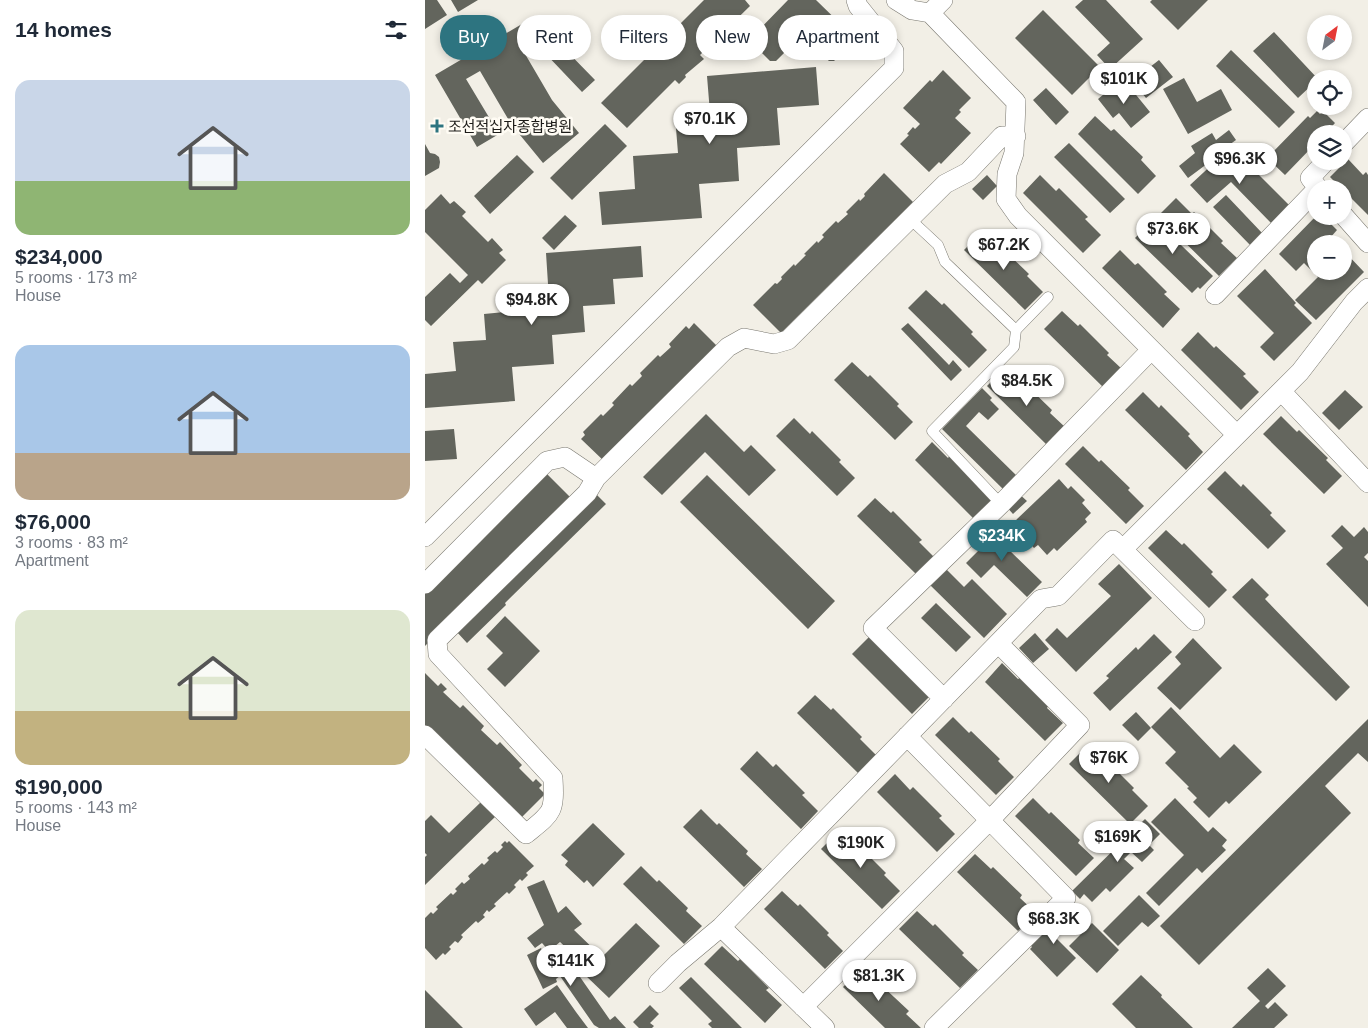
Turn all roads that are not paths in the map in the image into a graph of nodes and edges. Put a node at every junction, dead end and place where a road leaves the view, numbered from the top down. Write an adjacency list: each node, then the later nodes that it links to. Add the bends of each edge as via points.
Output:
1 (856, 0): 24 (street, via 894,51 895,68)
2 (896, 0): 4 (street, via 912,10)
3 (943, 0): 4 (street)
4 (930, 13): 7 (street, via 1016,102)
5 (1368, 118): 6 (street)
6 (1352, 135)
7 (1016, 136): 11 (street, via 1002,136 968,172 945,184); 18 (street, via 1007,174 1006,199 1018,216)
8 (1318, 170): 9 (street)
9 (1311, 180)
10 (1307, 200): 15 (street)
11 (910, 220): 17 (lane, via 938,245 945,262); 21 (street, via 788,340 774,344 745,338 728,347)
12 (1352, 225): 13 (street)
13 (1368, 243)
14 (1368, 288): 19 (street)
15 (1215, 295)
16 (1048, 296): 17 (lane)
17 (1016, 330): 23 (lane, via 1014,347 932,431)
18 (1151, 350): 20 (street); 23 (street)
19 (1281, 392): 20 (street); 22 (street)
20 (1237, 435): 25 (street)
21 (596, 478): 26 (street, via 565,457 547,461); 30 (street, via 587,493 437,640 438,654 553,778 554,802 550,815 526,834)
22 (1368, 483)
23 (1001, 504): 29 (street, via 873,628)
24 (425, 536)
25 (1123, 549): 27 (street); 28 (street, via 1113,540 1058,596 1041,599)
26 (425, 584)
27 (1195, 621)
28 (998, 643): 29 (street); 32 (street, via 1080,725)
29 (944, 699): 31 (street)
30 (425, 735)
31 (907, 736): 32 (street); 33 (street)
32 (990, 820): 35 (street); 37 (street, via 1066,898)
33 (721, 927): 34 (street); 35 (street)
34 (658, 983)
35 (803, 1007): 36 (street)
36 (825, 1028)
37 (934, 1028)

